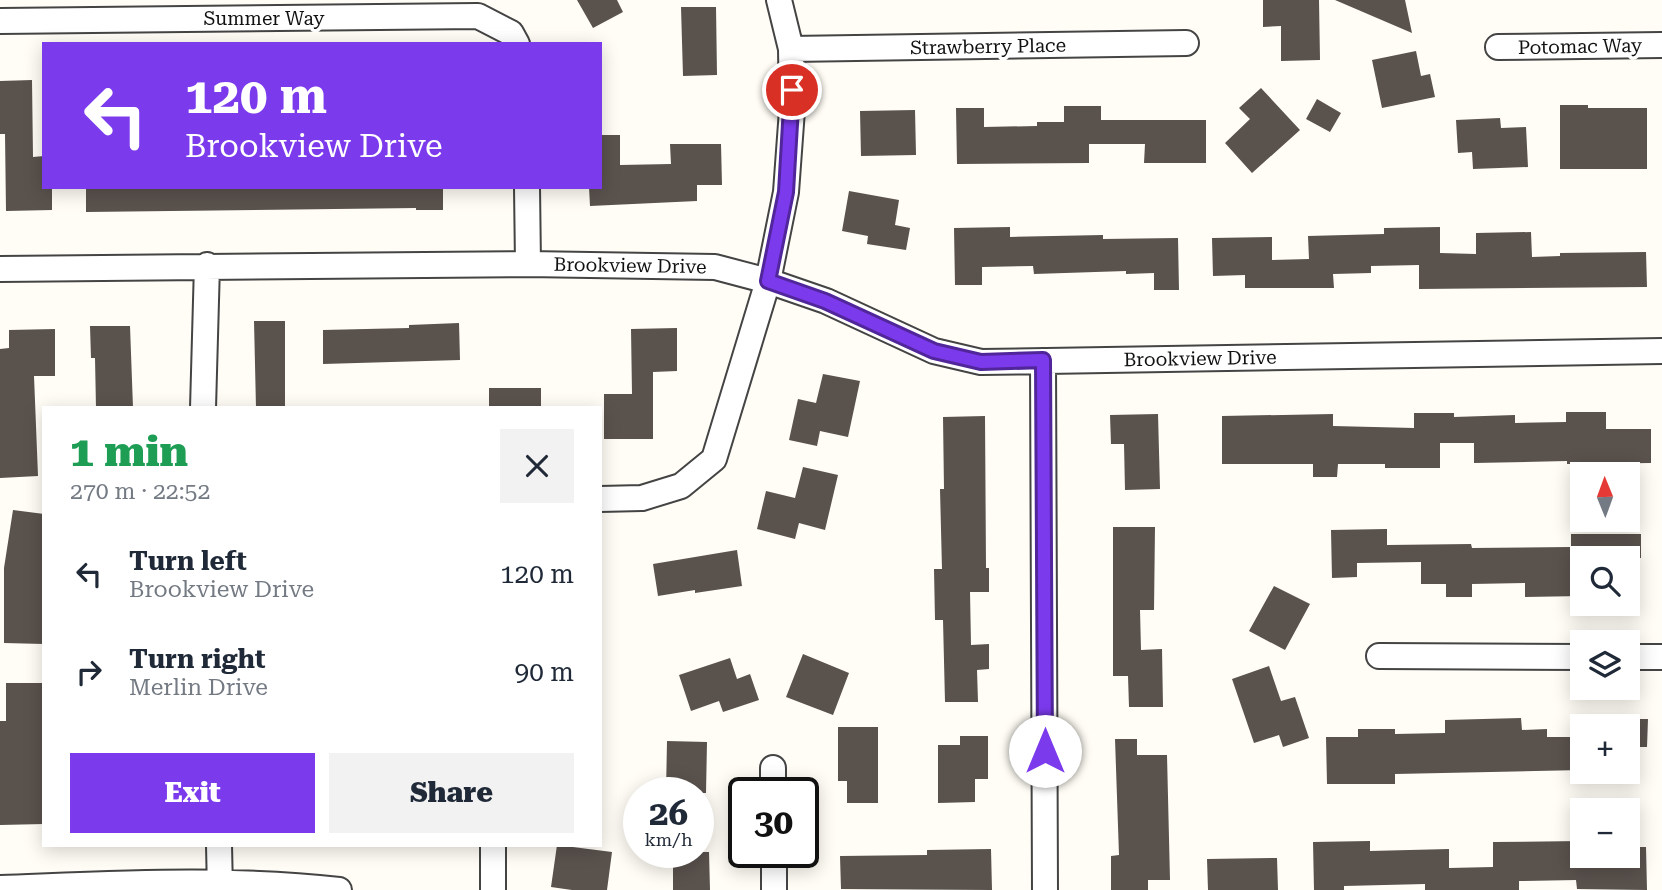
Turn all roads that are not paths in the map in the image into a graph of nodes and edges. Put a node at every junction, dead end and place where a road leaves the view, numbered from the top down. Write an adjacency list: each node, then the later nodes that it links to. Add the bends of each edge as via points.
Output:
1 (779, 0): 7 (street)
2 (0, 21): 3 (street, Summer Way, via 478,16 511,33)
3 (516, 42)
4 (1186, 43): 7 (street, Strawberry Place)
5 (1662, 45): 6 (street, Potomac Way)
6 (1498, 47)
7 (791, 49): 12 (street, via 786,192)
8 (527, 189): 9 (street)
9 (528, 264): 10 (street, Brookview Drive); 12 (street, Brookview Drive, via 716,267)
10 (207, 265): 11 (street, Brookview Drive); 15 (street)
11 (0, 269)
12 (768, 281): 14 (street, Brookview Drive, via 825,301 934,351 981,362); 16 (street, via 714,459 681,486 642,498)
13 (1662, 351): 14 (street, Brookview Drive)
14 (1043, 360): 31 (street)
15 (203, 406)
16 (602, 499)
17 (1379, 656): 18 (street)
18 (1570, 657)
19 (1640, 657): 20 (street)
20 (1662, 657)
21 (773, 768): 22 (street)
22 (773, 777)
23 (219, 847): 26 (street)
24 (493, 847): 29 (street)
25 (774, 868): 30 (street)
26 (220, 886): 27 (street); 28 (street, via 286,884)
27 (0, 888)
28 (339, 890)
29 (493, 890)
30 (774, 890)
31 (1045, 890)

